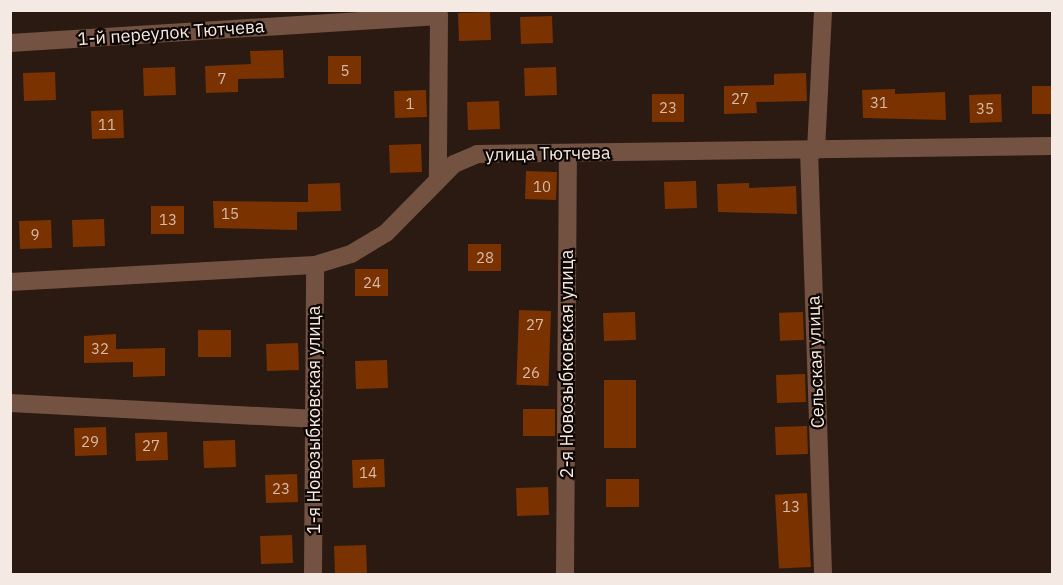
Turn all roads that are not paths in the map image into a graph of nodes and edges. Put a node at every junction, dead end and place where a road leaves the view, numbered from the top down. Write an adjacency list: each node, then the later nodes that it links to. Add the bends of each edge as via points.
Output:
1 (823, 10): 4 (street, Сельская улица)
2 (10, 43): 6 (street, 1-й переулок Тютчева, via 439,16)
3 (1053, 146): 4 (street, улица Тютчева)
4 (813, 150): 5 (street, улица Тютчева); 13 (street, Сельская улица)
5 (568, 154): 6 (street, улица Тютчева, via 477,154); 12 (street, 2-я Новозыбковская улица)
6 (438, 178): 7 (street, улица Тютчева, via 386,233 351,254)
7 (315, 265): 8 (street, улица Тютчева); 10 (street, 1-я Новозыбковская улица)
8 (10, 282)
9 (10, 403): 10 (street)
10 (313, 419): 11 (street, 1-я Новозыбковская улица)
11 (313, 574)
12 (565, 574)
13 (823, 574)

